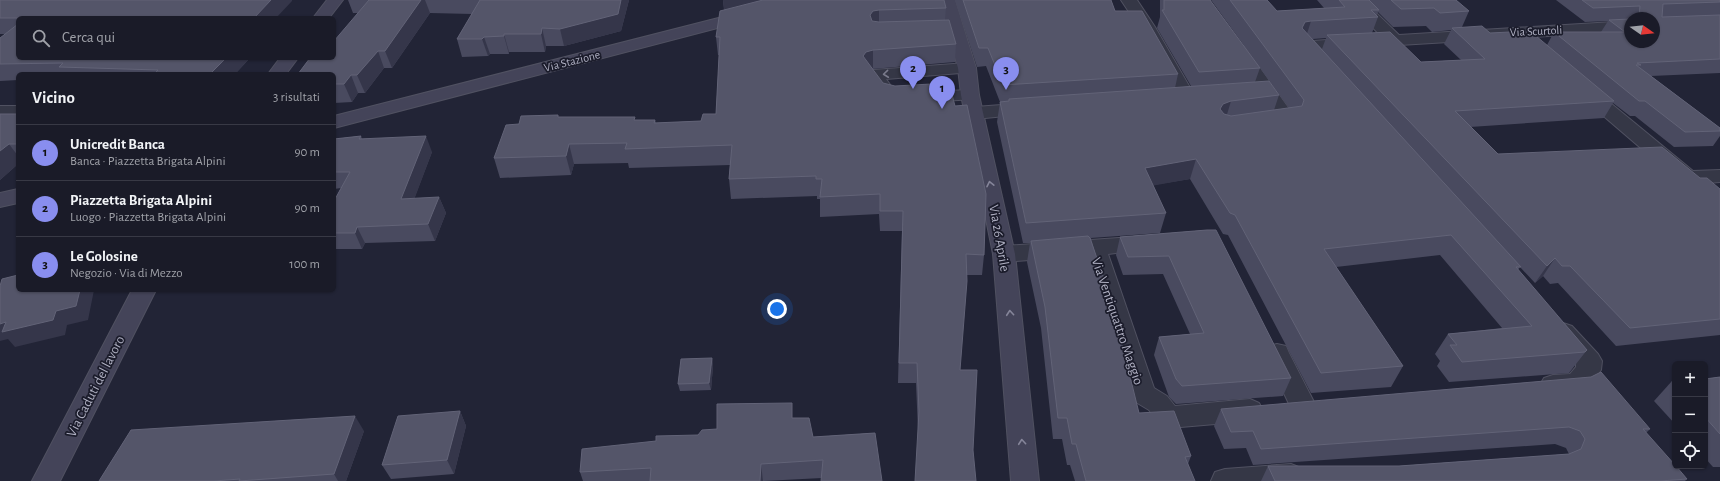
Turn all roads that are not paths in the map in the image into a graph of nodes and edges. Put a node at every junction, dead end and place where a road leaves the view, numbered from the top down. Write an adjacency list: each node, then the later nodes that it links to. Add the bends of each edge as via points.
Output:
1 (335, 0): 6 (main road)
2 (947, 0): 13 (main road, Via 26 Aprile, via 947,32)
3 (1129, 0): 19 (street, via 1195,98)
4 (1354, 0): 10 (street)
5 (764, 12): 24 (main road, Via Stazione)
6 (323, 16)
7 (1624, 26): 8 (street, Via Scurtoli)
8 (1516, 32): 10 (street, Via Scurtoli); 11 (street)
9 (1228, 37): 17 (street)
10 (1395, 41): 15 (street, via 1305,46)
11 (1534, 47)
12 (288, 60): 14 (main road)
13 (966, 68): 20 (main road, Via 26 Aprile); 20 (street, one-way to 20, via 873,75 889,96 894,98)
14 (278, 72)
15 (1331, 75)
16 (1569, 77): 27 (street)
17 (1269, 92): 18 (street); 25 (street, via 1287,120)
18 (1247, 94)
19 (1165, 100)
20 (973, 104): 21 (street); 33 (main road, Via 26 Aprile, one-way to 20)
21 (1044, 108)
22 (0, 112): 23 (street)
23 (16, 112)
24 (336, 121)
25 (1256, 124)
26 (1720, 176): 27 (street)
27 (1688, 178): 30 (street)
28 (16, 196): 29 (main road)
29 (0, 200)
30 (1720, 205)
31 (1171, 241): 32 (street, Via Ventiquattro Maggio)
32 (1088, 248): 33 (street, Via Ventiquattro Maggio); 39 (street, Via Ventiquattro Maggio, via 1097,254 1143,394 1158,403 1169,417)
33 (1004, 254): 42 (main road, Via 26 Aprile, one-way to 33)
34 (143, 292): 41 (main road, Via Caduti del lavoro)
35 (1547, 314): 37 (street, via 1589,361 1588,370 1577,384)
36 (1268, 337): 39 (street)
37 (1530, 387)
38 (1327, 404): 39 (street, Via Ventiquattro Maggio)
39 (1303, 406)
40 (1319, 474): 43 (street)
41 (46, 481)
42 (1025, 481)
43 (1225, 481)

